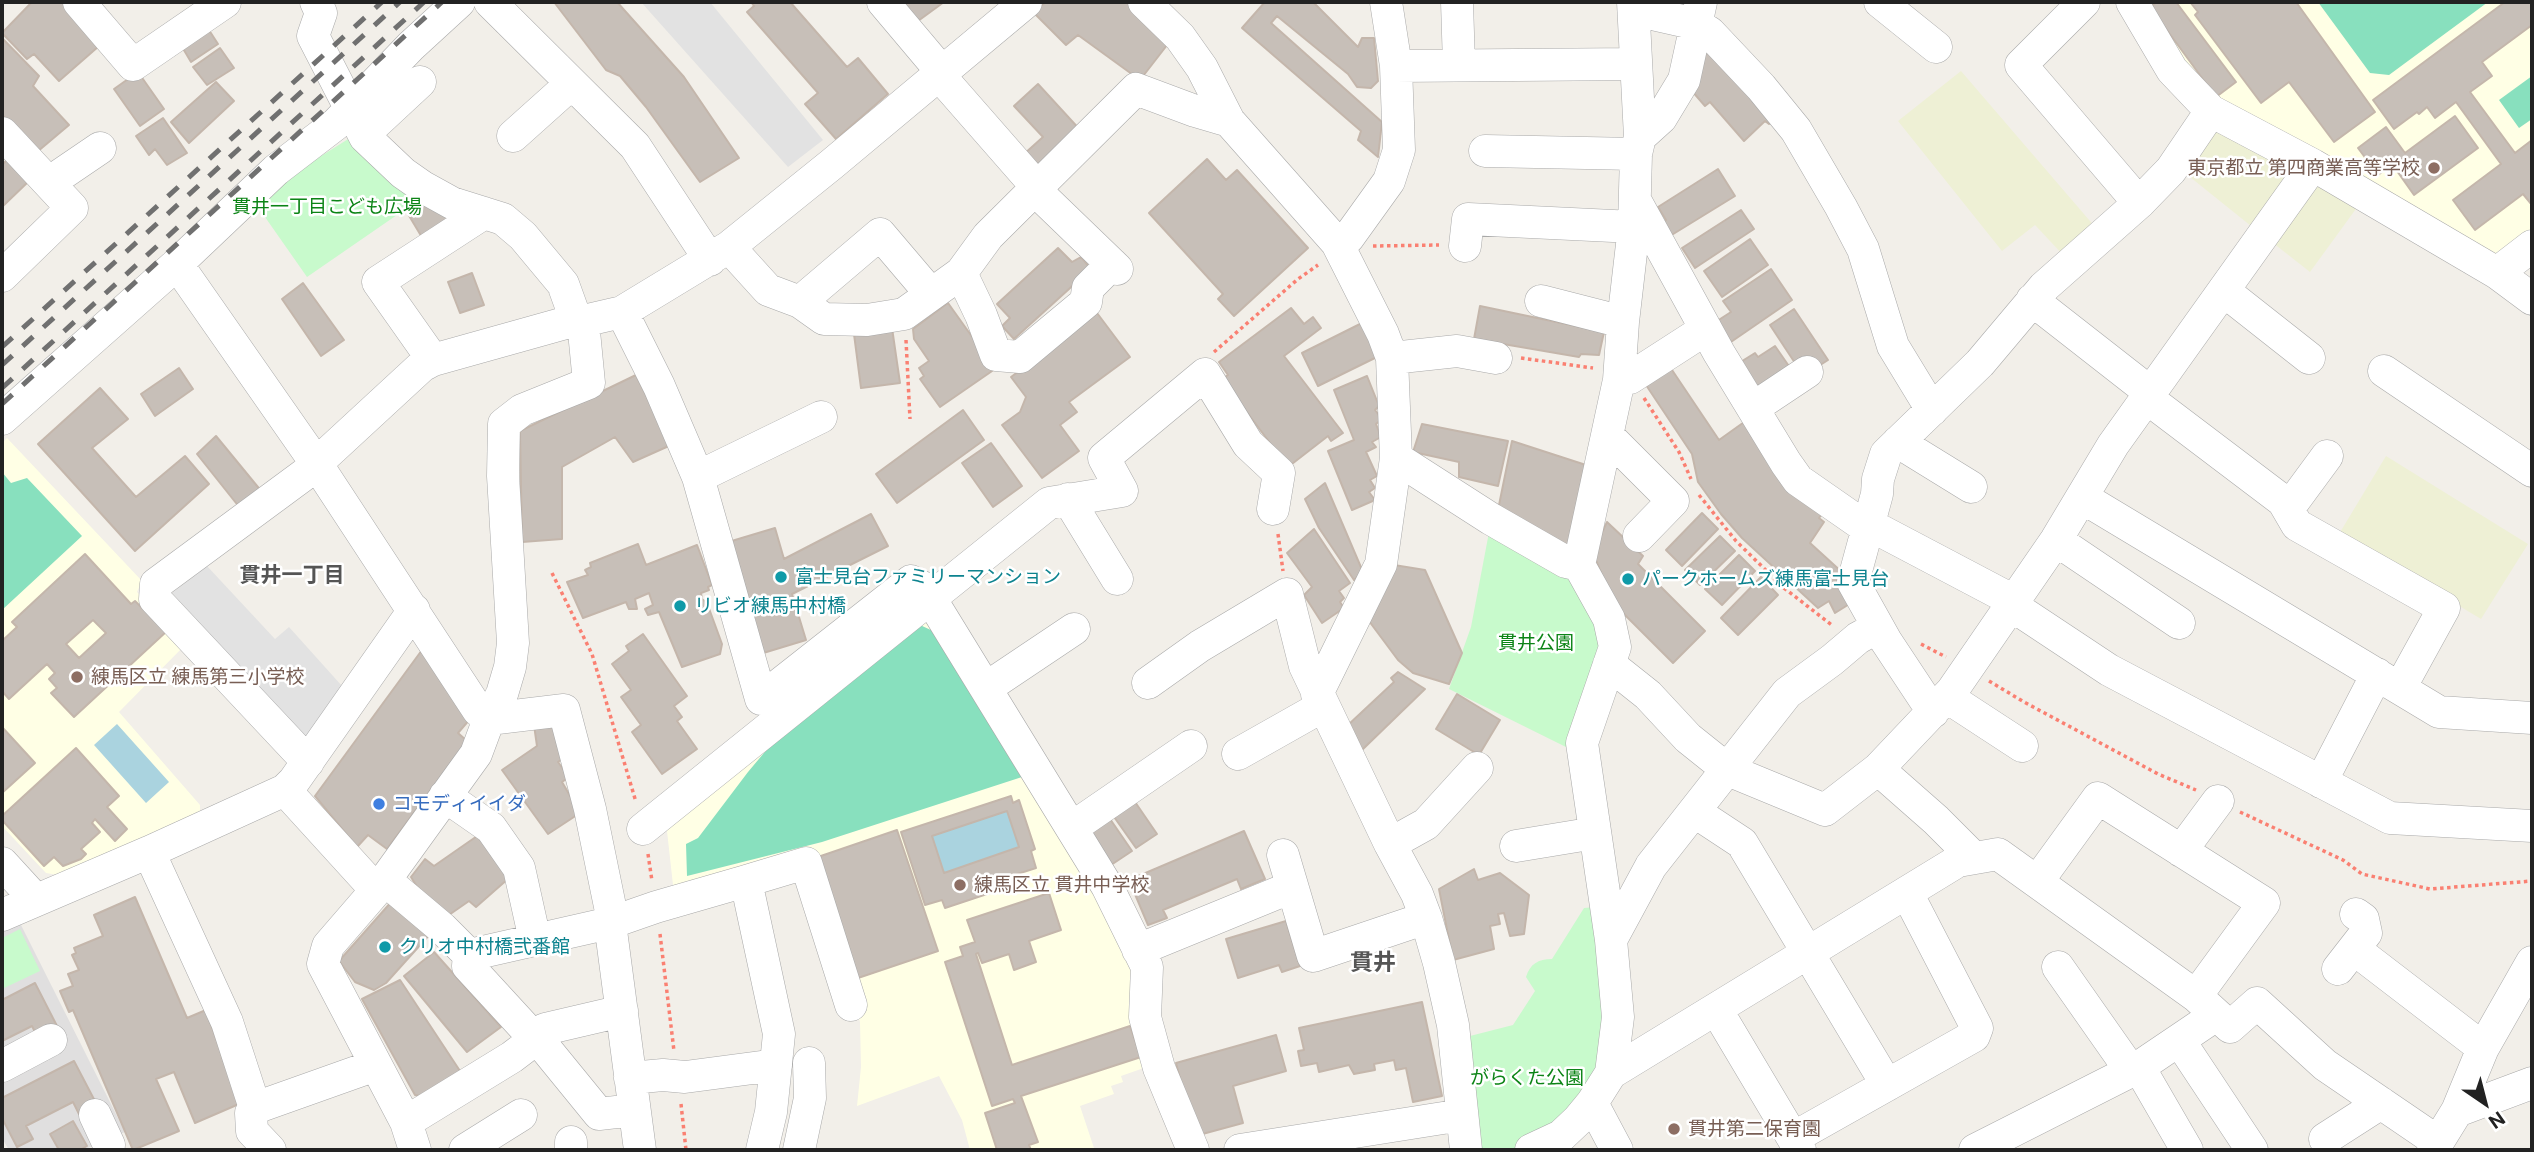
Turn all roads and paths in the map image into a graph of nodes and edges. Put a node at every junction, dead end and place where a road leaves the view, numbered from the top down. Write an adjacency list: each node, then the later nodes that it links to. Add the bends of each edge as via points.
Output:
1 (79, 2): 2 (street, via 133,65)
2 (225, 2)
3 (459, 2): 25 (street, via 411,46)
4 (490, 2): 22 (street)
5 (883, 2): 20 (street)
6 (1026, 2): 20 (street)
7 (1386, 2): 19 (street)
8 (1457, 2): 18 (street)
9 (1880, 2): 16 (street)
10 (2084, 2): 34 (street, via 2021,65)
11 (2132, 2): 23 (street, via 2172,70)
12 (325, 6): 25 (street, via 313,36)
13 (1633, 6): 15 (street); 17 (street)
14 (1159, 7): 24 (street, via 1202,68)
15 (1698, 13): 28 (street, via 1684,80); 65 (street, via 1710,33 1796,130 1812,156 1863,249 1893,346)
16 (1936, 47)
17 (1635, 64): 18 (street); 28 (street)
18 (1460, 65): 19 (street)
19 (1396, 66): 37 (street, via 1399,150 1389,181 1348,238)
20 (941, 73): 33 (street); 40 (street)
21 (419, 82): 25 (street)
22 (571, 84): 27 (street); 40 (street, via 635,146)
23 (2211, 111): 31 (street); 34 (street, via 2171,170)
24 (1229, 121): 33 (street, via 1136,89); 37 (street)
25 (357, 122): 35 (street, via 403,173 452,203); 41 (street, via 336,124 276,170)
26 (2, 132): 32 (street)
27 (513, 136)
28 (1638, 146): 30 (street); 36 (street)
29 (100, 148): 32 (street)
30 (1485, 151)
31 (2313, 165): 43 (street); 45 (street)
32 (50, 182): 44 (street, via 72,208)
33 (1035, 188): 42 (street, via 988,236); 42 (street, via 1115,266 1088,288 1086,302 1020,357 996,355)
34 (2139, 203): 48 (street)
35 (484, 213): 53 (street, via 503,219 538,253 563,284); 59 (street, via 377,282)
36 (1634, 214): 38 (street, via 1468,219); 54 (street); 55 (street)
37 (1352, 245): 38 (path); 57 (street)
38 (1465, 246)
39 (2532, 246): 43 (street)
40 (720, 253): 50 (street, via 768,290); 51 (street)
41 (177, 264): 67 (street); 73 (street)
42 (961, 273): 46 (street)
43 (2497, 273): 47 (street)
44 (2, 276)
45 (2224, 291): 58 (street); 63 (street)
46 (931, 294): 50 (street, via 880,234); 52 (street)
47 (2532, 299)
48 (2032, 300): 63 (street); 65 (street, via 1980,363)
49 (1541, 301): 54 (street)
50 (800, 302): 52 (street, via 824,319 867,320)
51 (622, 312): 53 (street); 75 (street)
52 (904, 314): 68 (path)
53 (579, 321): 59 (street); 106 (street, via 589,383 522,410 504,424 513,643 502,694)
54 (1623, 322): 62 (street)
55 (1706, 328): 62 (street); 64 (street)
56 (1505, 357): 57 (street, via 1457,351); 62 (path)
57 (1392, 358): 72 (street)
58 (2309, 358)
59 (433, 360): 73 (street)
60 (2384, 371): 74 (street)
61 (1807, 372): 64 (street)
62 (1623, 376): 69 (street); 76 (path, via 1679,452)
63 (2149, 396): 79 (street, via 2113,445); 82 (street)
64 (1753, 408): 83 (street, via 1798,480)
65 (1932, 410): 70 (street)
66 (821, 417): 75 (street)
67 (2, 419)
68 (910, 419)
69 (1608, 436): 84 (street, via 1673,501); 86 (street)
70 (1898, 442): 77 (street); 83 (street, via 1886,454)
71 (2327, 456): 82 (street)
72 (1396, 458): 86 (street, via 1491,519); 103 (street, via 1381,564)
73 (316, 463): 92 (street); 110 (street, via 156,584 155,599)
74 (2532, 471)
75 (698, 477): 90 (street, via 761,699 911,581)
76 (1693, 485)
77 (1972, 487)
78 (1697, 492): 95 (path, via 1735,541 1784,588)
79 (2083, 498): 85 (street); 100 (street)
80 (1068, 499): 81 (street, via 1122,491 1104,458 1205,374 1248,444 1279,473); 88 (street); 90 (street, via 1049,503)
81 (1273, 509): 89 (path)
82 (2288, 509): 100 (street, via 2297,526 2444,608)
83 (1867, 526): 91 (street); 94 (street, via 1853,582)
84 (1639, 536)
85 (2056, 540): 91 (street); 93 (street)
86 (1579, 565): 98 (street, via 1609,620 1615,647)
87 (552, 573): 121 (path, via 592,654)
88 (1117, 579)
89 (1286, 594): 101 (street); 103 (street, via 1305,666)
90 (930, 596): 102 (street); 121 (street)
91 (2013, 603): 99 (street); 114 (street, via 2109,670)
92 (414, 610): 106 (street, via 478,710); 110 (street)
93 (2179, 623)
94 (1878, 626): 104 (street); 113 (street, via 1787,693)
95 (1836, 628)
96 (1074, 629): 102 (street)
97 (1913, 640): 99 (path)
98 (1609, 664): 113 (street); 122 (street, via 1582,743)
99 (1969, 668): 104 (street); 117 (path, via 2158,774)
100 (2389, 681): 105 (street, via 2440,712); 114 (street)
101 (1148, 683)
102 (986, 688): 120 (street)
103 (1320, 700): 109 (street); 123 (street)
104 (1940, 705): 108 (street); 112 (street)
105 (2532, 718)
106 (489, 719): 116 (street, via 476,754); 140 (street, via 564,710)
107 (1191, 746): 120 (street)
108 (2022, 746)
109 (1238, 754)
110 (307, 762): 115 (street)
111 (1477, 768): 123 (street, via 1426,824)
112 (1878, 769): 113 (street, via 1825,810); 128 (street)
113 (1728, 770): 118 (street)
114 (2321, 782): 119 (street, via 2390,818)
115 (285, 790): 126 (street); 133 (street)
116 (445, 796): 133 (street); 141 (street, via 491,828 519,868)
117 (2218, 800): 125 (street); 131 (path, via 2343,860 2362,874 2430,889)
118 (1695, 812): 142 (street, via 1651,866); 145 (street, via 1742,843)
119 (2532, 826)
120 (1073, 827): 144 (street)
121 (643, 828): 137 (path)
122 (1595, 833): 124 (street); 142 (street)
123 (1390, 844): 139 (street)
124 (1516, 846)
125 (2181, 851): 132 (street, via 2098,798); 150 (street, via 2263,903)
126 (149, 852): 136 (street); 169 (street, via 227,1022)
127 (1283, 855): 134 (street)
128 (1974, 858): 132 (street, via 1998,854); 135 (street, via 1958,861)
129 (2, 863): 136 (street)
130 (746, 881): 137 (street); 149 (street, via 806,863); 159 (street, via 779,1034)
131 (2532, 881)
132 (2037, 882): 150 (street)
133 (380, 885): 146 (street, via 442,928); 158 (street, via 328,946 323,964)
134 (1292, 887): 139 (street, via 1313,956); 144 (street)
135 (1907, 892): 145 (street); 166 (street, via 1977,1028 1974,1036)
136 (35, 899): 138 (street)
137 (656, 907): 140 (street); 163 (path)
138 (2, 915)
139 (1426, 918): 174 (street, via 1453,1025)
140 (612, 922): 141 (street); 152 (street)
141 (535, 940): 146 (street)
142 (1611, 940): 162 (street, via 1618,1017)
143 (2353, 941): 156 (street)
144 (1138, 950): 187 (street, via 1146,967 1145,1017 1159,1068)
145 (1807, 954): 151 (street); 166 (street)
146 (469, 956): 153 (street, via 468,965)
147 (2532, 962): 156 (street)
148 (2058, 967): 161 (street)
149 (851, 1005)
150 (2206, 1006): 155 (street); 168 (street, via 2230,1027 2257,1003 2325,1065)
151 (1716, 1009): 162 (street); 178 (street)
152 (622, 1011): 153 (street, via 545,1029); 164 (street)
153 (537, 1038): 170 (street, via 599,1114); 175 (street)
154 (51, 1040): 160 (street)
155 (2179, 1040): 161 (street); 194 (street)
156 (2483, 1048): 171 (street)
157 (809, 1063): 186 (street, via 810,1098)
158 (376, 1065): 169 (street); 175 (street)
159 (776, 1065): 163 (street); 185 (street)
160 (2, 1066)
161 (2135, 1069): 177 (street); 193 (street)
162 (1611, 1073): 167 (street)
163 (677, 1077): 164 (street); 184 (path)
164 (630, 1078): 170 (street)
165 (2532, 1083): 171 (street)
166 (1887, 1085): 178 (street)
167 (1592, 1103): 190 (street, via 1561,1136); 191 (street)
168 (2381, 1103): 176 (street); 180 (street)
169 (255, 1108): 181 (street, via 252,1131)
170 (634, 1110): 183 (street)
171 (2457, 1111): 180 (street)
172 (94, 1115): 179 (street)
173 (521, 1115): 182 (street)
174 (1462, 1115): 188 (street); 189 (street)
175 (411, 1136)
176 (2325, 1139)
177 (2010, 1142): 192 (street)
178 (1796, 1144)
179 (110, 1145)
180 (2435, 1146)
181 (270, 1150)
182 (466, 1150)
183 (640, 1150)
184 (686, 1150)
185 (762, 1150)
186 (799, 1150)
187 (1193, 1150)
188 (1240, 1150)
189 (1466, 1150)
190 (1532, 1150)
191 (1617, 1150)
192 (1975, 1150)
193 (2187, 1150)
194 (2252, 1150)

